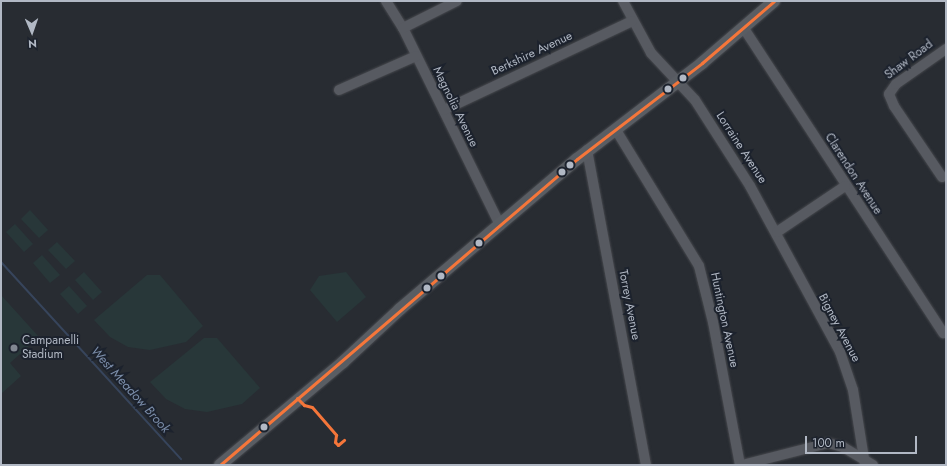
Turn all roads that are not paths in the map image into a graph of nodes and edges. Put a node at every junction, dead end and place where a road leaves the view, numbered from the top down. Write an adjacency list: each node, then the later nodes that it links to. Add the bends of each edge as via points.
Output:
1 (386, 1): 7 (street, Magnolia Avenue)
2 (457, 1): 7 (street)
3 (623, 1): 5 (street, Lorraine Avenue)
4 (774, 1): 6 (main road)
5 (632, 21): 10 (street, Lorraine Avenue, via 651,53); 12 (street, Berkshire Avenue)
6 (743, 27): 10 (main road); 16 (street, Clarendon Avenue)
7 (402, 28): 9 (street, Magnolia Avenue)
8 (946, 49): 15 (street, Shaw Road, via 896,84 889,94)
9 (416, 56): 11 (street); 12 (street, Magnolia Avenue)
10 (677, 83): 13 (main road); 18 (street, Lorraine Avenue, via 694,100)
11 (339, 90)
12 (444, 110): 17 (street, Magnolia Avenue)
13 (616, 130): 14 (main road); 23 (street, Huntington Avenue, via 701,271)
14 (587, 150): 17 (main road); 22 (street, Torrey Avenue)
15 (942, 177)
16 (845, 186): 18 (street); 19 (street, Clarendon Avenue)
17 (500, 225): 21 (main road)
18 (777, 232): 20 (street, Bigney Avenue, via 802,285 846,366)
19 (942, 333)
20 (868, 464): 23 (street, via 839,445 825,443)
21 (220, 465)
22 (646, 465)
23 (741, 465)

